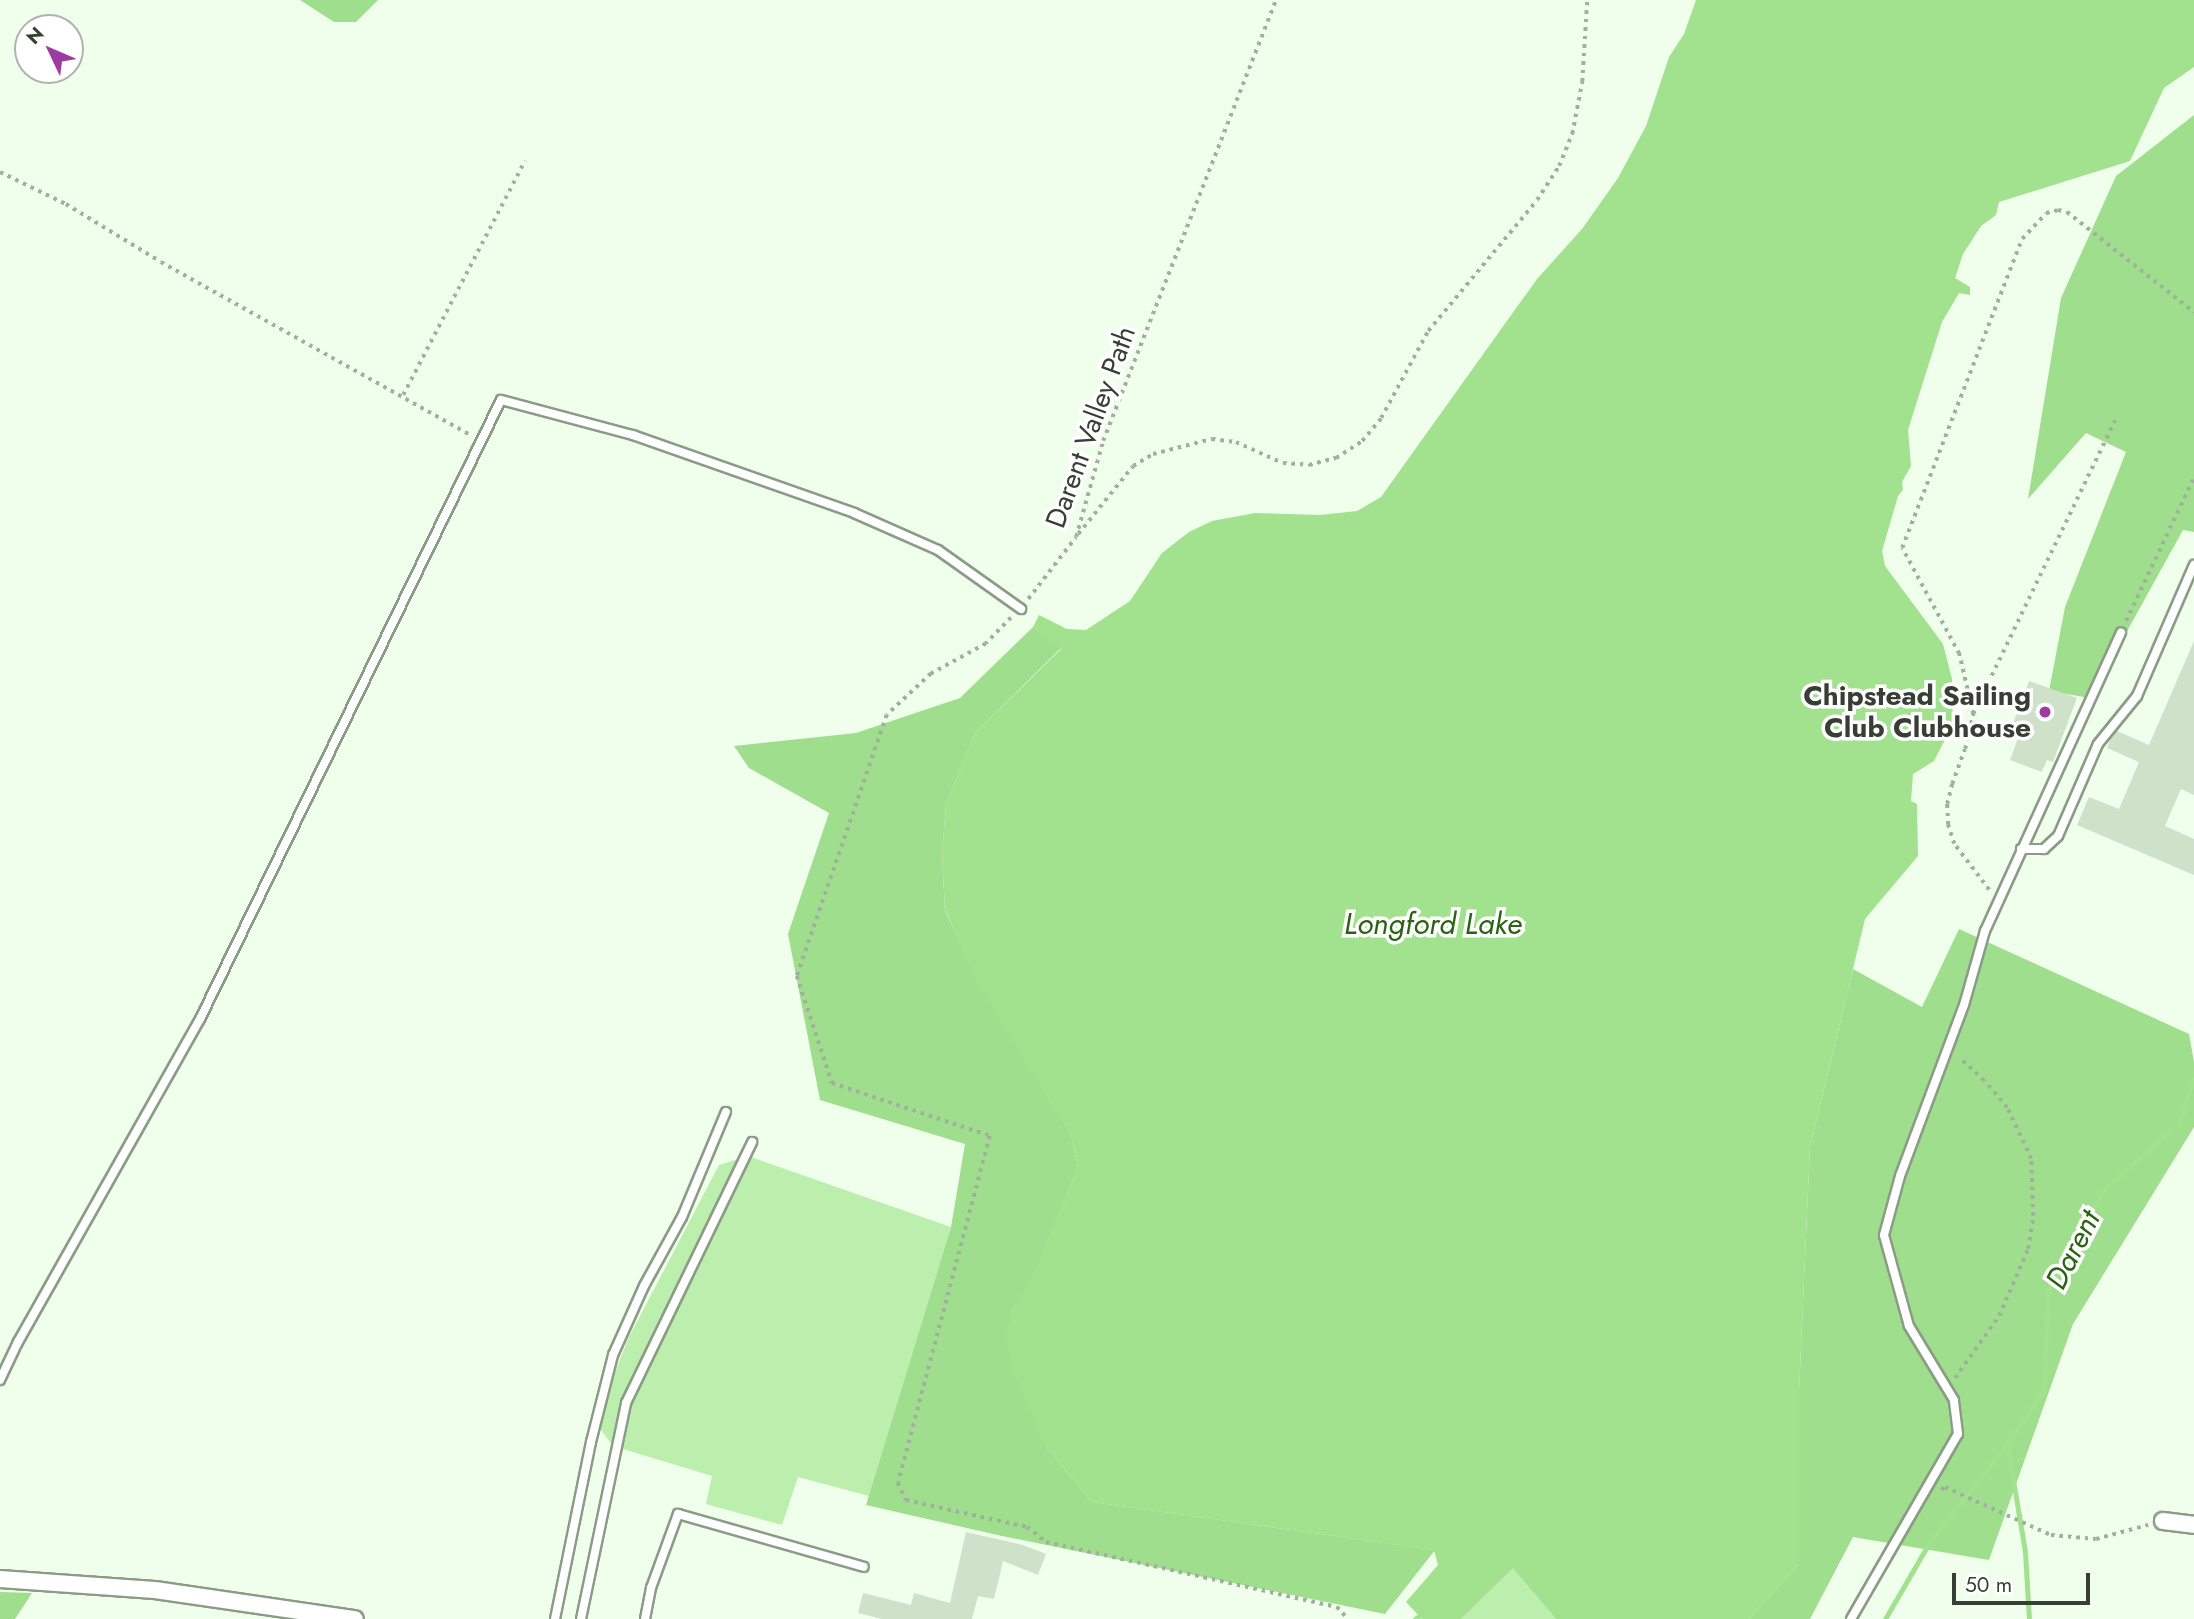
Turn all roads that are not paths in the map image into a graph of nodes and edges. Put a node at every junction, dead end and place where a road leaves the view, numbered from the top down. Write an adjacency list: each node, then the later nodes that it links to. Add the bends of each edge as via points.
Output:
1 (2194, 565): 4 (lane, via 2137,696 2098,744 2058,836 2044,849)
2 (1021, 609): 7 (lane, via 972,572 910,536 633,435 501,400 200,1019)
3 (2121, 632): 4 (lane)
4 (2021, 849): 16 (lane, via 1997,900 1900,1176 1884,1235 1909,1326 1954,1400 1958,1434)
5 (726, 1112): 13 (lane, via 682,1217 643,1286 612,1355)
6 (752, 1142): 14 (lane, via 626,1403)
7 (0, 1380)
8 (2163, 1521): 9 (street)
9 (2194, 1525)
10 (864, 1567): 15 (lane, via 678,1514 650,1588)
11 (0, 1579): 12 (street, via 155,1590)
12 (355, 1619)
13 (555, 1619)
14 (581, 1619)
15 (645, 1619)
16 (1852, 1619)

